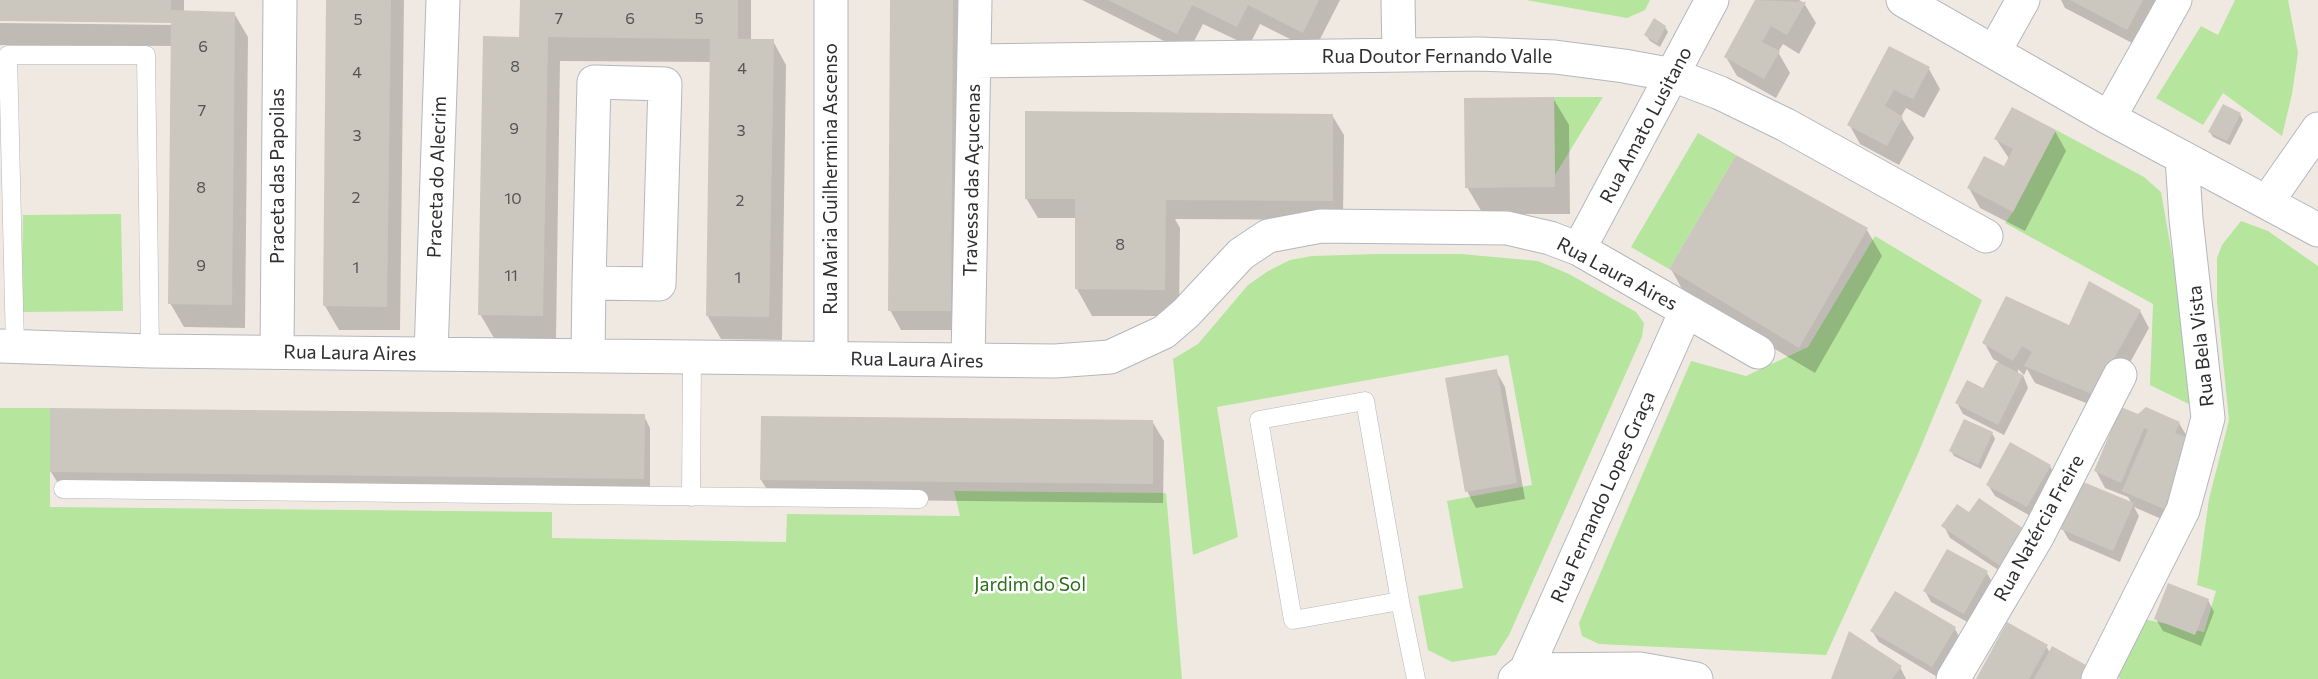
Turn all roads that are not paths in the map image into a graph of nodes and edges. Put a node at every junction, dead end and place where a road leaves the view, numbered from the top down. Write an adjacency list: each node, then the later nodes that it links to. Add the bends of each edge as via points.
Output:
1 (280, 0): 25 (street, Praceta das Papoilas)
2 (443, 0): 27 (street, Praceta do Alecrim)
3 (831, 0): 30 (street, Rua Maria Guilhermina Ascenso)
4 (975, 0): 12 (street, Travessa das Açucenas)
5 (1398, 0): 11 (street)
6 (1712, 0): 13 (street, Rua Amato Lusitano)
7 (1903, 0): 10 (street)
8 (2023, 0): 10 (street)
9 (2175, 0): 14 (street)
10 (1994, 52): 14 (street)
11 (1399, 55): 12 (street, Rua Doutor Fernando Valle); 13 (street, Rua Doutor Fernando Valle, via 1555,57)
12 (974, 61): 31 (street, Travessa das Açucenas)
13 (1673, 75): 19 (street, Rua Doutor Fernando Valle, via 1786,125); 20 (street, Rua Amato Lusitano)
14 (2109, 118): 16 (street)
15 (2315, 139): 17 (street)
16 (2182, 157): 17 (street); 41 (street, Rua Bela Vista, via 2208,418 2183,510)
17 (2267, 202): 18 (street)
18 (2318, 230)
19 (1986, 236)
20 (1579, 249): 22 (street, Rua Laura Aires); 31 (street, Rua Laura Aires, via 1507,228 1321,226 1291,230 1268,236 1241,254 1164,332 1110,357)
21 (589, 283): 21 (street, via 594,82 665,84 659,284); 28 (street)
22 (1686, 311): 26 (street, Rua Laura Aires); 37 (street, Rua Fernando Lopes Graça)
23 (7, 346): 24 (street, Rua Laura Aires); 24 (lane, via 8,55 146,55)
24 (150, 351): 25 (street, Rua Laura Aires)
25 (277, 352): 27 (street, Rua Laura Aires)
26 (1758, 352)
27 (430, 354): 28 (street, Rua Laura Aires)
28 (588, 356): 29 (street, Rua Laura Aires)
29 (692, 357): 30 (street, Rua Laura Aires); 34 (lane)
30 (831, 359): 31 (street, Rua Laura Aires)
31 (968, 360)
32 (2120, 375): 40 (street, Rua Natércia Freire, via 2043,525)
33 (64, 489): 34 (lane)
34 (691, 497): 35 (lane)
35 (919, 499)
36 (1400, 601): 36 (lane, via 1365,401 1259,419 1293,620); 38 (lane)
37 (1520, 675): 39 (street, via 1640,669)
38 (1416, 679)
39 (1696, 679)
40 (1953, 679)
41 (2098, 679)

